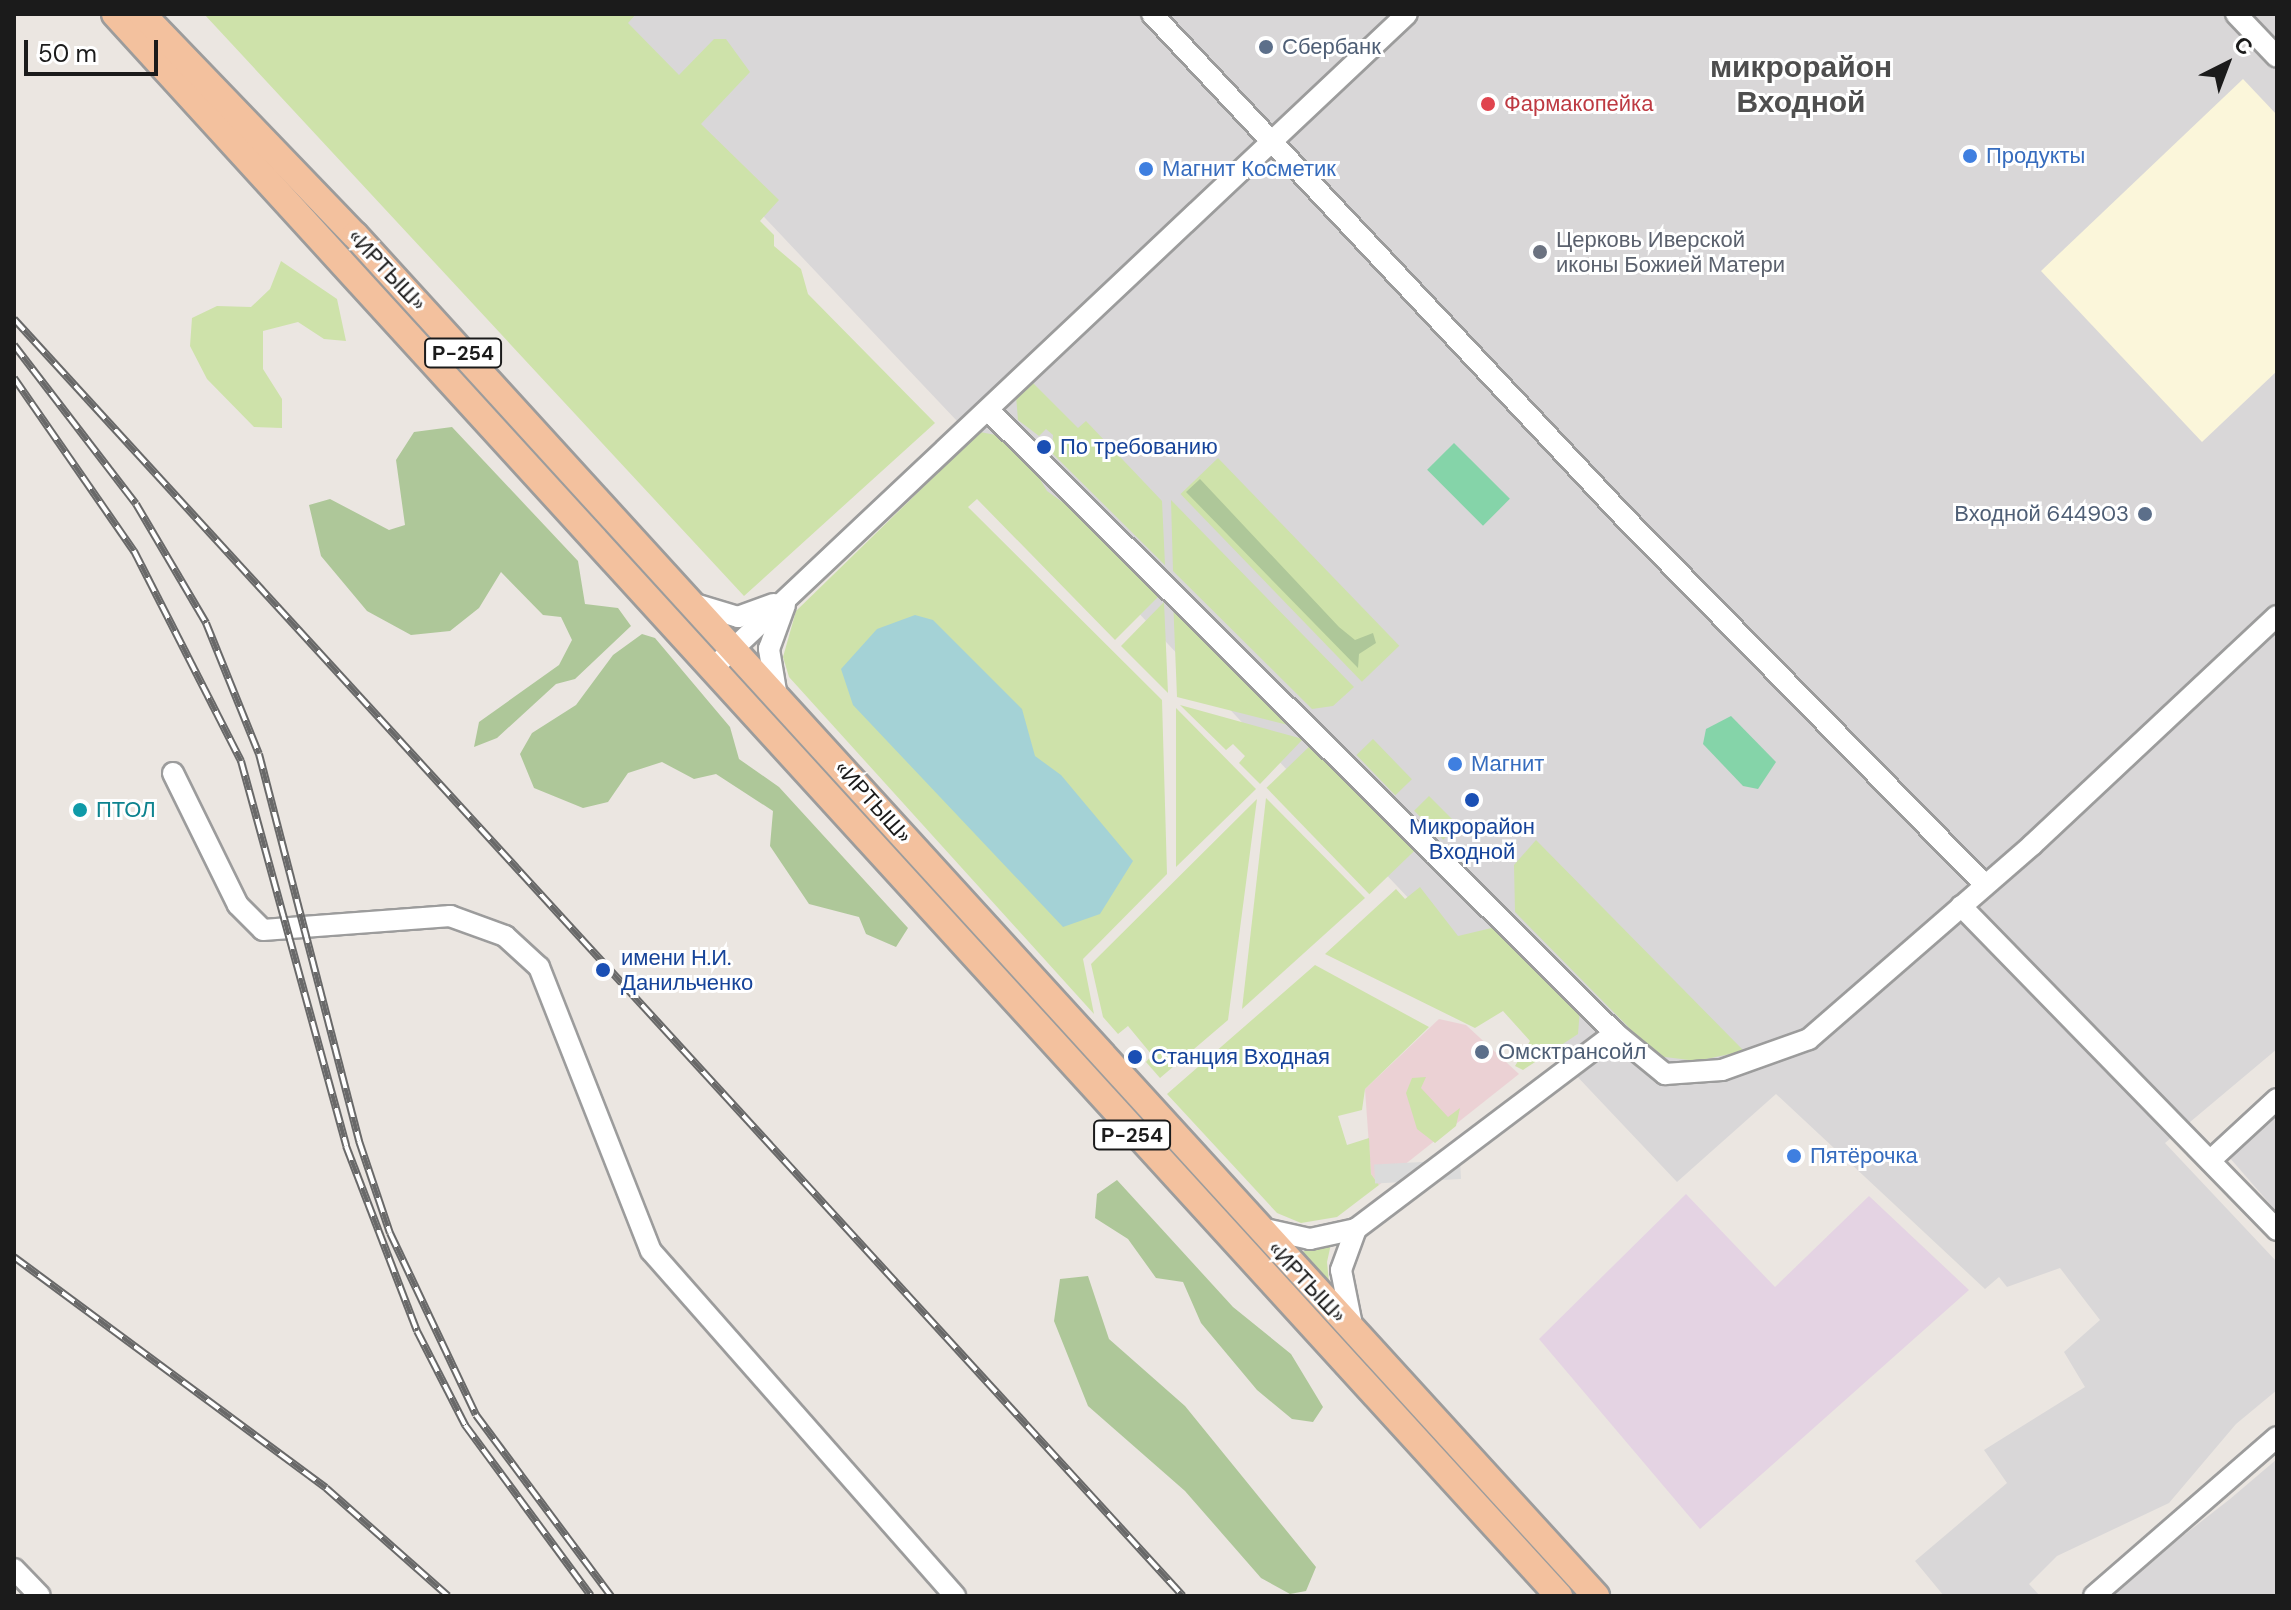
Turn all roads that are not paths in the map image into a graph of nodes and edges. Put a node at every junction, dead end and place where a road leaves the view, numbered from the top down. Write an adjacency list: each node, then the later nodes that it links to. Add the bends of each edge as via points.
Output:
1 (115, 14): 12 (main road, «ИРТЫШ» / Р-254)
2 (142, 14): 10 (main road, «ИРТЫШ» / Р-254, via 355,235)
3 (1152, 14): 7 (street)
4 (1407, 14): 7 (street)
5 (2236, 14): 6 (street)
6 (2277, 57)
7 (1267, 144): 8 (street); 15 (street)
8 (988, 410): 9 (street); 17 (street)
9 (792, 595): 10 (street, via 738,617); 12 (street); 13 (street, via 769,649)
10 (688, 601): 12 (main road, «ИРТЫШ» / Р-254)
11 (2277, 616): 15 (street)
12 (724, 657): 13 (main road, «ИРТЫШ» / Р-254); 29 (main road, «ИРТЫШ» / Р-254, via 1209,1221)
13 (777, 697): 20 (main road, «ИРТЫШ» / Р-254)
14 (173, 773): 28 (street, via 238,905 263,930 450,916 505,936 539,967 651,1251)
15 (1984, 884): 16 (street)
16 (1961, 906): 17 (street, via 1786,1051 1681,1075 1651,1067); 19 (street)
17 (1615, 1033): 21 (street)
18 (2277, 1099): 19 (street)
19 (2213, 1158): 22 (street)
20 (1250, 1222): 21 (street, via 1285,1239); 23 (main road, «ИРТЫШ» / Р-254)
21 (1356, 1229): 23 (street, via 1341,1270 1344,1305)
22 (2277, 1230)
23 (1357, 1337): 30 (main road, «ИРТЫШ» / Р-254)
24 (2277, 1437): 26 (street)
25 (14, 1569): 27 (street)
26 (2113, 1588): 31 (street)
27 (40, 1596)
28 (955, 1596)
29 (1559, 1596)
30 (1596, 1596)
31 (2094, 1596)

